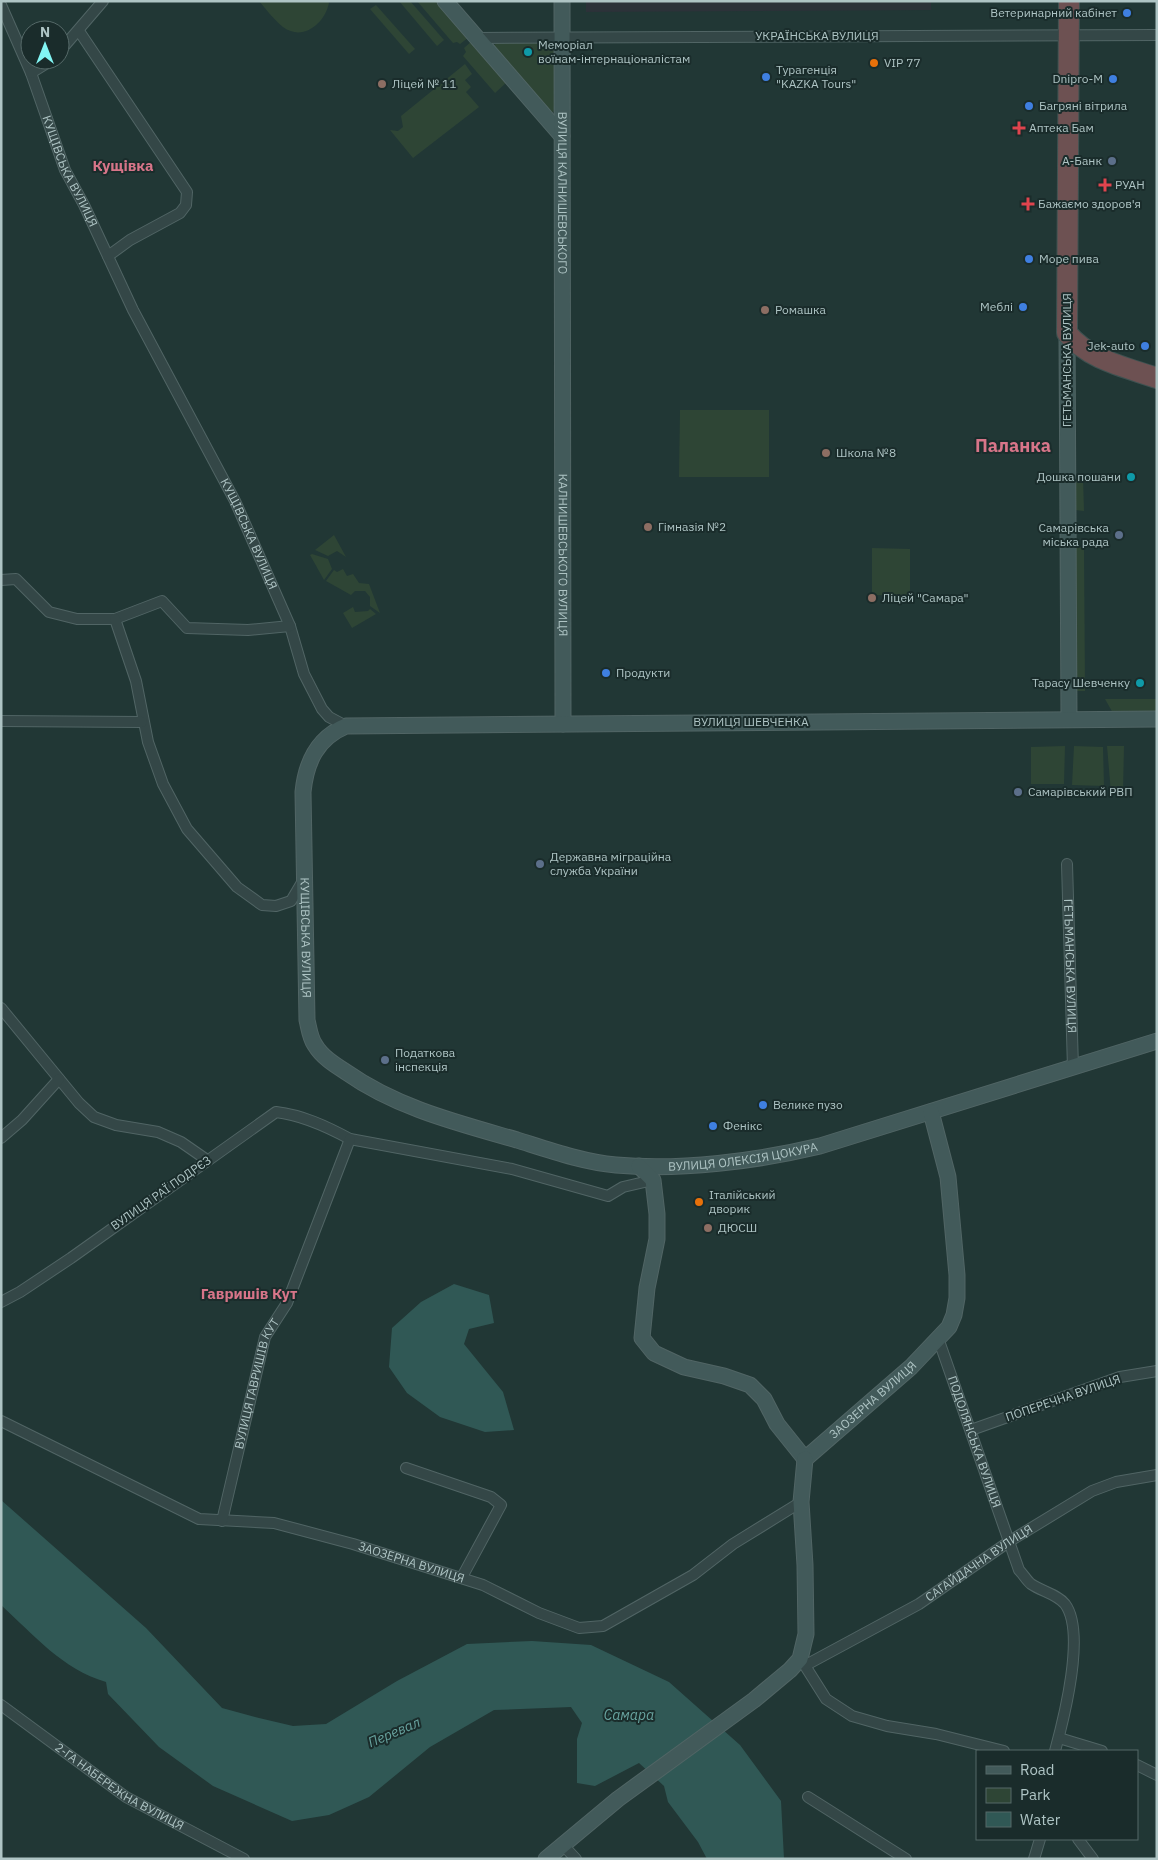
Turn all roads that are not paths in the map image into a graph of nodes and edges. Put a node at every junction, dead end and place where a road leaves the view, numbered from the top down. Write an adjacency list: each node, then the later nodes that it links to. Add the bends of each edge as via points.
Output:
1 (102, 1): 6 (street)
2 (445, 1): 9 (street)
3 (562, 1): 10 (street, ВУЛИЦЯ КАЛНИШЕВСЬКОГО)
4 (1069, 1): 7 (highway, ГЕТЬМАНСЬКА ВУЛИЦЯ)
5 (1, 5): 13 (street, КУЩІВСЬКА ВУЛИЦЯ)
6 (78, 31): 11 (street); 15 (street, via 187,192 186,205 180,213)
7 (1069, 35): 8 (street, УКРАЇНСЬКА ВУЛИЦЯ); 10 (street, УКРАЇНСЬКА ВУЛИЦЯ); 16 (highway, ГЕТЬМАНСЬКА ВУЛИЦЯ)
8 (1157, 35)
9 (477, 38): 10 (street, УКРАЇНСЬКА ВУЛИЦЯ); 14 (street)
10 (562, 38): 14 (street, ВУЛИЦЯ КАЛНИШЕВСЬКОГО)
11 (70, 40)
12 (36, 70): 13 (street)
13 (31, 73): 15 (street, КУЩІВСЬКА ВУЛИЦЯ, via 65,170)
14 (562, 136): 18 (street, ВУЛИЦЯ КАЛНИШЕВСЬКОГО)
15 (108, 256): 21 (street, КУЩІВСЬКА ВУЛИЦЯ, via 133,310 235,501)
16 (1067, 333): 17 (highway, via 1076,343 1103,360); 22 (street, ГЕТЬМАНСЬКА ВУЛИЦЯ)
17 (1157, 378)
18 (563, 386): 26 (street, КАЛНИШЕВСЬКОГО ВУЛИЦЯ)
19 (1, 580): 20 (street, via 16,579 49,612 77,619)
20 (115, 619): 21 (street, via 162,601 187,628 248,630); 25 (street, via 136,681)
21 (290, 626): 27 (street, КУЩІВСЬКА ВУЛИЦЯ, via 304,674 322,709)
22 (1069, 719): 23 (street, ВУЛИЦЯ ШЕВЧЕНКА); 26 (street, ВУЛИЦЯ ШЕВЧЕНКА)
23 (1157, 719)
24 (1, 721): 25 (street)
25 (142, 722): 29 (street, via 163,784 187,829 237,887 262,905 276,906 291,901)
26 (564, 724): 27 (street, ВУЛИЦЯ ШЕВЧЕНКА)
27 (346, 726): 29 (street, КУЩІВСЬКА ВУЛИЦЯ, via 334,731 324,741 305,771 302,792)
28 (1067, 864): 33 (street, ГЕТЬМАНСЬКА ВУЛИЦЯ)
29 (305, 878): 32 (street, КУЩІВСЬКА ВУЛИЦЯ, via 307,1020 314,1045)
30 (1, 1008): 34 (street)
31 (1157, 1041): 33 (street, ВУЛИЦЯ ОЛЕКСІЯ ЦОКУРА)
32 (332, 1064): 39 (street, ВУЛИЦЯ ОЛЕКСІЯ ЦОКУРА, via 362,1084 427,1114 583,1158)
33 (1073, 1068): 35 (street, ВУЛИЦЯ ОЛЕКСІЯ ЦОКУРА)
34 (59, 1079): 36 (street); 38 (street, via 94,1117 116,1125 158,1132 181,1142)
35 (931, 1112): 39 (street, ВУЛИЦЯ ОЛЕКСІЯ ЦОКУРА, via 793,1152 709,1164); 42 (street, via 948,1177 957,1275 954,1315 949,1327)
36 (1, 1138)
37 (350, 1138): 38 (street, ВУЛИЦЯ РАЇ ПОДРЄЗ, via 291,1114 276,1112); 40 (street, via 503,1167 608,1196 623,1187); 50 (street, ВУЛИЦЯ ГАВРИШІВ КУТ, via 287,1303 265,1337)
38 (208, 1160): 41 (street, ВУЛИЦЯ РАЇ ПОДРЄЗ, via 71,1258)
39 (639, 1166): 40 (street)
40 (653, 1180): 46 (street, via 657,1239 647,1288 642,1338 654,1353 684,1367 750,1385 764,1399 777,1424)
41 (1, 1302)
42 (938, 1338): 45 (street, ПОДОЛЯНСЬКА ВУЛИЦЯ); 46 (street, ЗАОЗЕРНА ВУЛИЦЯ, via 871,1403)
43 (1157, 1371): 45 (street, ПОПЕРЕЧНА ВУЛИЦЯ, via 1120,1377)
44 (1, 1421): 50 (street, ЗАОЗЕРНА ВУЛИЦЯ, via 199,1519)
45 (971, 1430): 51 (street, ПОДОЛЯНСЬКА ВУЛИЦЯ)
46 (805, 1459): 49 (street)
47 (406, 1468): 52 (street, via 491,1497 501,1504)
48 (1157, 1475): 51 (street, САГАЙДАЧНА ВУЛИЦЯ, via 1116,1482 1092,1491)
49 (801, 1502): 52 (street, ЗАОЗЕРНА ВУЛИЦЯ, via 733,1544 693,1575 603,1626 579,1628); 53 (street, via 806,1565)
50 (222, 1521): 52 (street, ЗАОЗЕРНА ВУЛИЦЯ, via 274,1523)
51 (1010, 1540): 53 (street, САГАЙДАЧНА ВУЛИЦЯ, via 919,1604); 55 (street, ПОДОЛЯНСЬКА ВУЛИЦЯ, via 1018,1570 1031,1584 1064,1602 1073,1619 1070,1686)
52 (462, 1577)
53 (803, 1662): 56 (street, via 826,1698 852,1716); 64 (street, САГАЙДАЧНА ВУЛИЦЯ)
54 (1, 1705): 65 (street, 2-ГА НАБЕРЕЖНА ВУЛИЦЯ, via 126,1797)
55 (1059, 1738): 57 (street, ПОДОЛЯНСЬКА ВУЛИЦЯ); 58 (street)
56 (1000, 1750)
57 (1055, 1750)
58 (1099, 1750)
59 (1138, 1766): 60 (street)
60 (1157, 1775)
61 (808, 1797): 68 (street)
62 (1040, 1840): 69 (street)
63 (1079, 1840): 70 (street)
64 (562, 1844): 66 (street); 67 (street)
65 (244, 1859)
66 (546, 1859)
67 (576, 1859)
68 (906, 1859)
69 (1034, 1859)
70 (1093, 1859)

